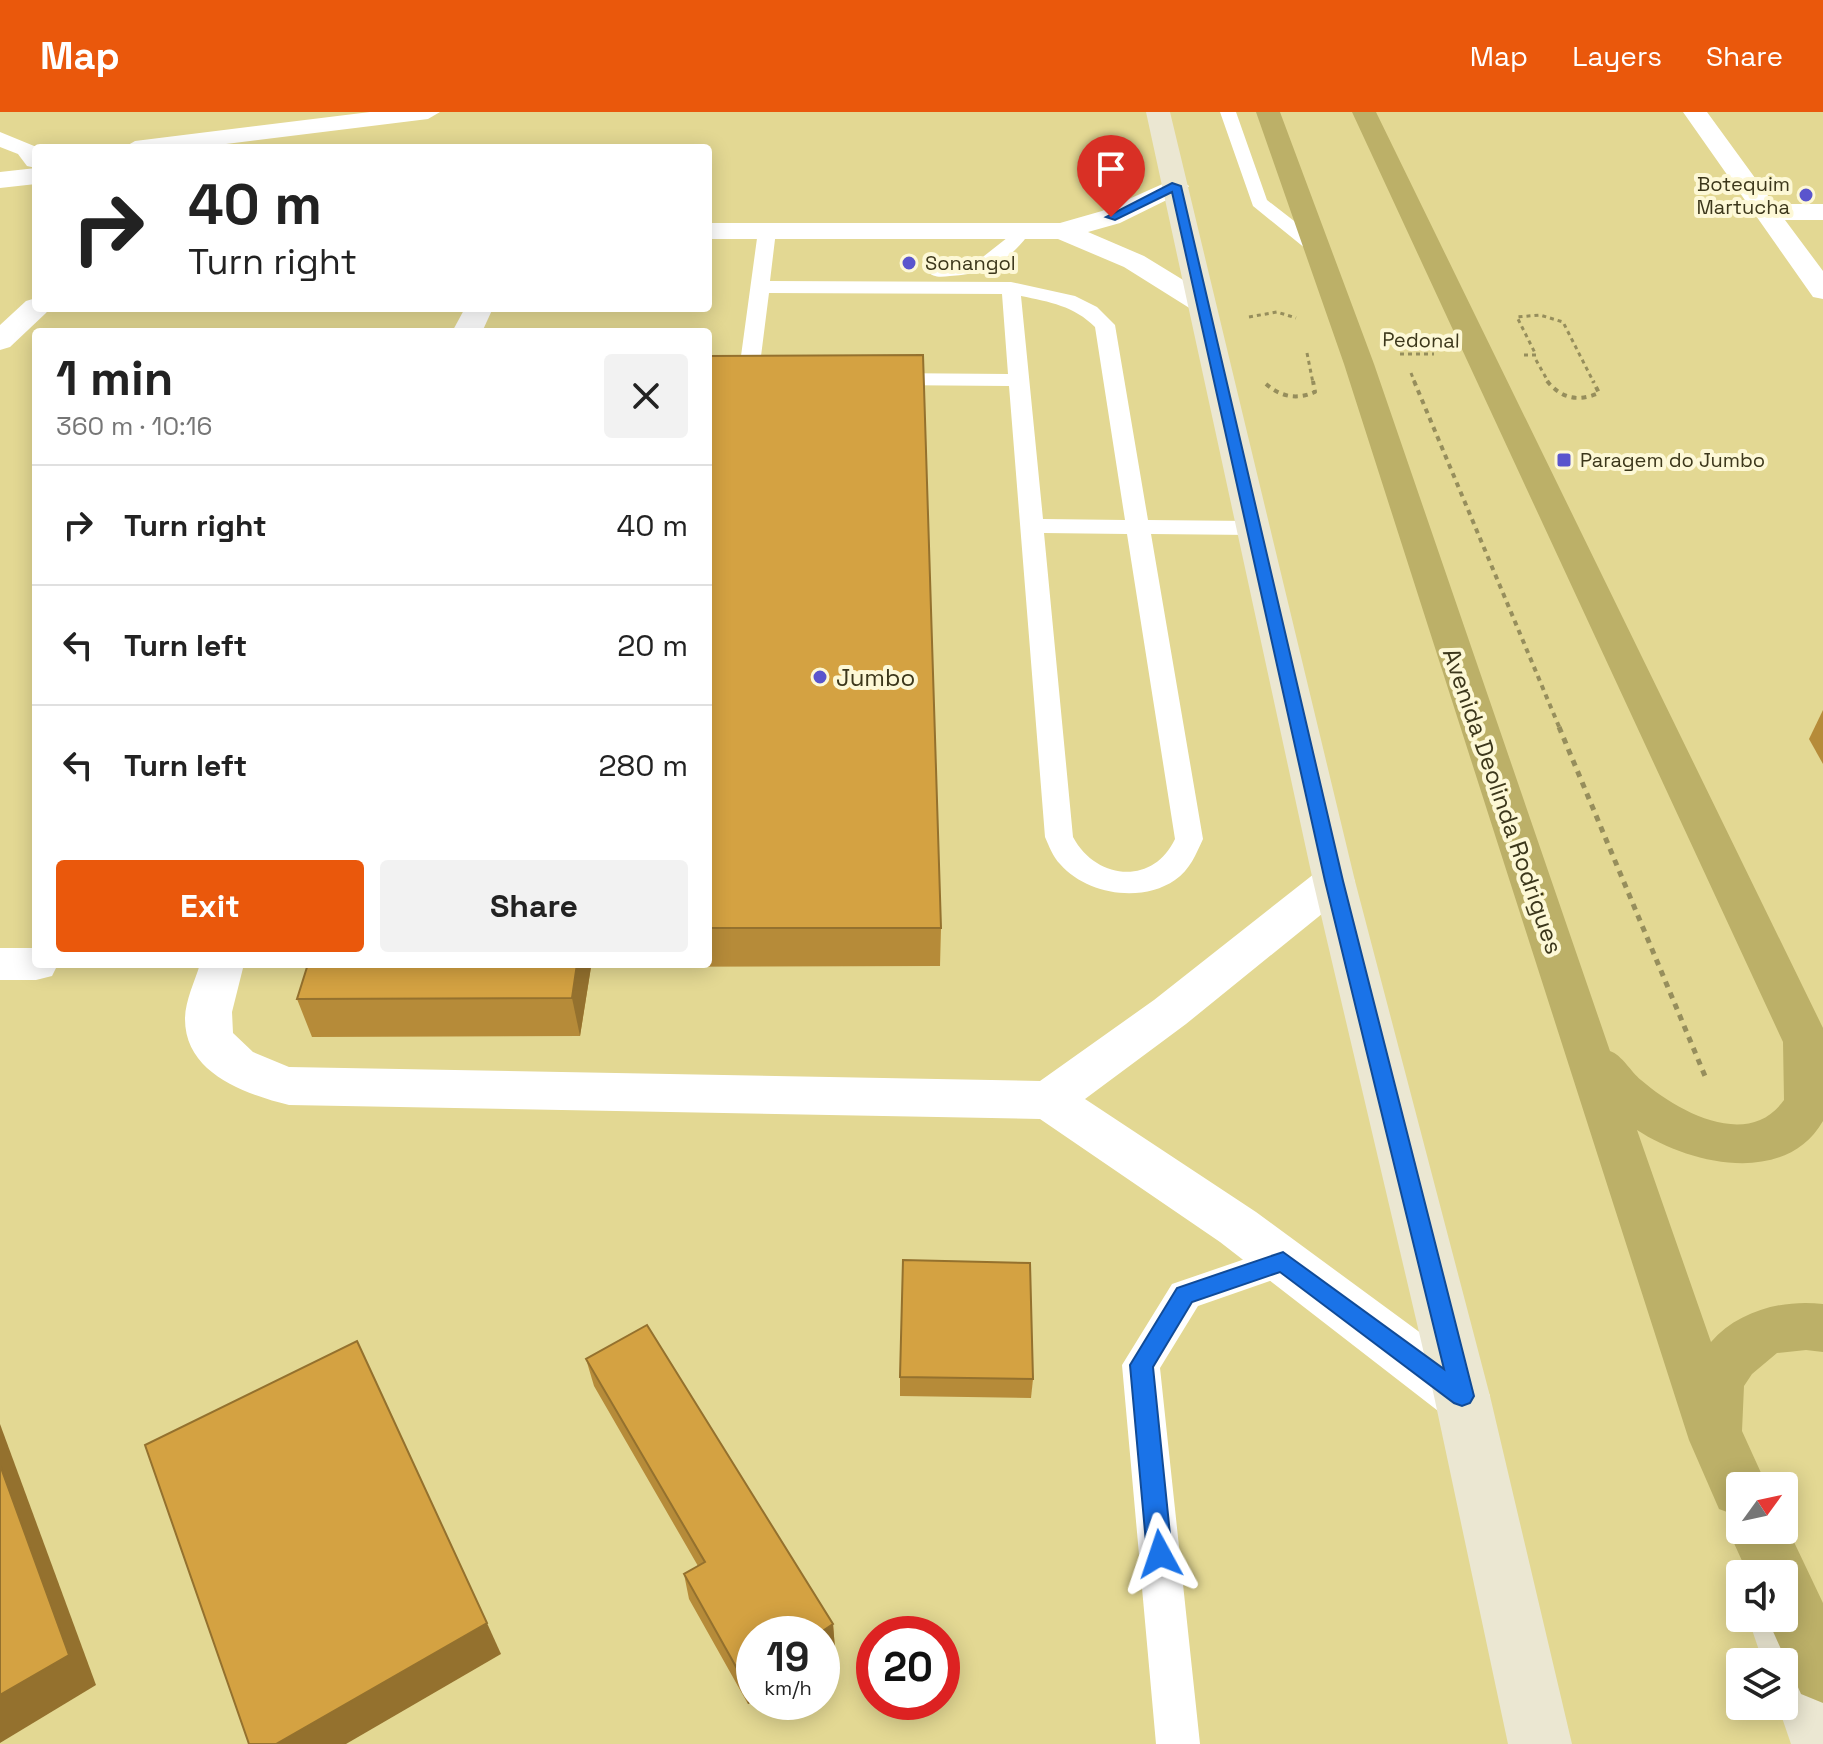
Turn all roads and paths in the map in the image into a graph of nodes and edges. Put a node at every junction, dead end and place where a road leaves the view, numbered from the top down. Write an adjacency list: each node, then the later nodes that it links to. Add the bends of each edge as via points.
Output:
1 (428, 112): 8 (street)
2 (1158, 112): 12 (street)
3 (1228, 112): 19 (lane, via 1259,202)
4 (1268, 112): 19 (highway, Avenida Deolinda Rodrigues)
5 (1364, 112): 46 (highway)
6 (1695, 112): 13 (street)
7 (0, 139): 9 (street)
8 (168, 144)
9 (32, 156)
10 (32, 176): 11 (street)
11 (0, 180)
12 (1176, 186): 18 (street, via 1111,217); 23 (street)
13 (1767, 212): 14 (street); 22 (street)
14 (1823, 212)
15 (712, 231): 16 (street)
16 (767, 231): 17 (street); 20 (lane)
17 (1022, 231): 18 (street); 20 (lane, via 1008,251 985,266)
18 (1061, 231): 23 (street, via 1154,269)
19 (1318, 249): 45 (highway, Avenida Deolinda Rodrigues)
20 (761, 279): 21 (lane); 35 (lane, via 748,378)
21 (1011, 288): 37 (lane); 39 (lane, via 1068,300 1105,325)
22 (1823, 291)
23 (1201, 303): 40 (street)
24 (32, 311): 28 (street)
25 (1247, 319): 26 (path, via 1277,312)
26 (1299, 320)
27 (1396, 339): 47 (path)
28 (0, 341)
29 (1322, 353): 34 (path, via 1306,353 1315,392 1305,398 1275,393)
30 (1398, 354): 31 (path, Pedonal)
31 (1444, 354)
32 (1521, 355): 33 (path)
33 (1536, 358): 33 (path, via 1548,387 1564,396 1589,399 1599,393 1563,322 1540,315 1517,317)
34 (1263, 373)
35 (792, 378)
36 (866, 379): 37 (lane)
37 (1018, 380): 38 (lane)
38 (1034, 526): 39 (lane); 39 (lane, via 1059,837 1073,864 1107,881 1129,883 1165,875 1178,865 1189,839)
39 (1136, 527): 40 (lane)
40 (1252, 528): 41 (street)
41 (1334, 881): 48 (street); 51 (street)
42 (0, 964): 43 (street)
43 (32, 964)
44 (221, 968): 48 (street, via 208,1021 213,1041 255,1078 289,1086)
45 (1586, 1047): 46 (highway, via 1610,1085 1644,1113 1696,1138 1735,1143 1776,1138 1802,1116); 52 (highway, Avenida Deolinda Rodrigues)
46 (1813, 1058)
47 (1705, 1076)
48 (1049, 1100): 49 (street)
49 (1283, 1261): 51 (street); 57 (lane, via 1185,1295 1141,1365)
50 (1823, 1328): 52 (highway, via 1805,1324 1763,1331 1730,1358 1715,1388)
51 (1462, 1396): 58 (street)
52 (1729, 1465)
53 (1798, 1617): 55 (highway)
54 (1784, 1632): 56 (street)
55 (1823, 1672)
56 (1823, 1743)
57 (1178, 1744)
58 (1540, 1744)

